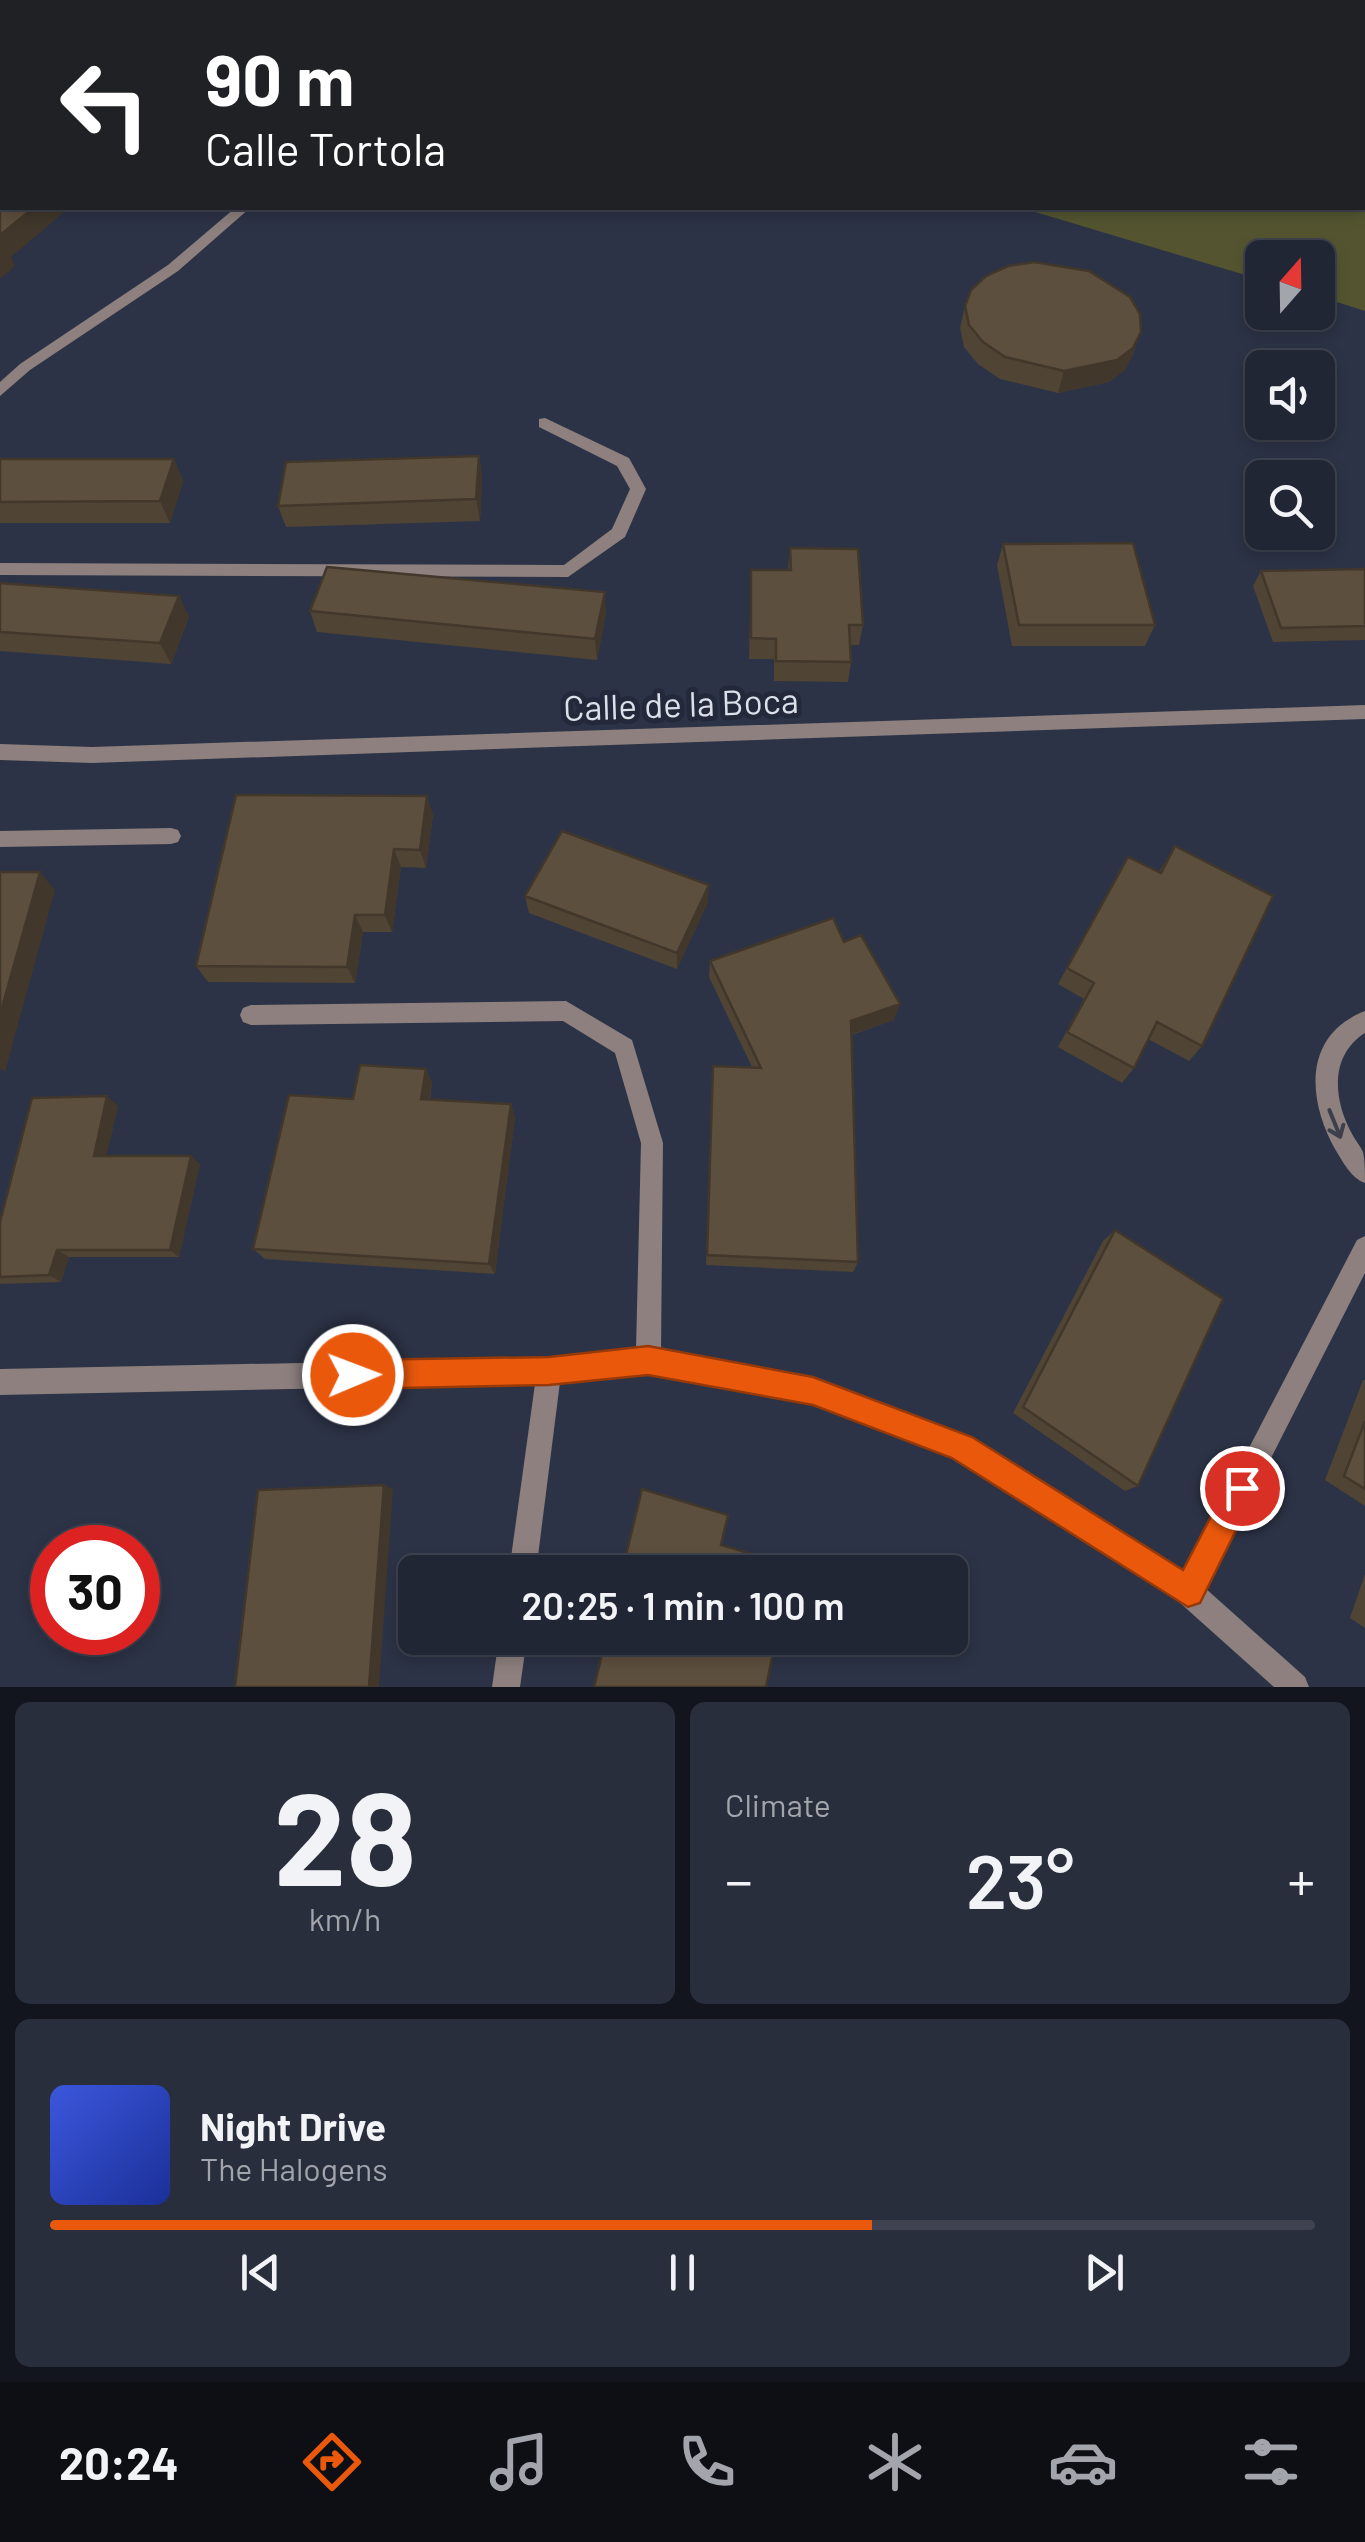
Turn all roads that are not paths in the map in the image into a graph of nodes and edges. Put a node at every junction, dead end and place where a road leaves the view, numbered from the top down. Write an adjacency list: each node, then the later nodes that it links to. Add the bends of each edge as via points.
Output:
1 (241, 210): 2 (street, via 173,268 25,367)
2 (0, 391)
3 (545, 424): 4 (street, via 623,462 638,489 619,533 568,571)
4 (0, 569)
5 (1365, 712): 6 (street, Calle de la Boca, via 112,754)
6 (0, 752)
7 (170, 836): 8 (street)
8 (0, 839)
9 (251, 1015): 13 (street, via 566,1011 624,1047 652,1143)
10 (1365, 1020): 11 (street, one-way to 11, via 1338,1043 1326,1070 1326,1101 1339,1136)
11 (1365, 1172)
12 (1365, 1248): 17 (street)
13 (648, 1360): 14 (street); 17 (street, via 813,1391 962,1447)
14 (549, 1371): 15 (street); 16 (street)
15 (0, 1382)
16 (524, 1555)
17 (1188, 1592): 20 (street)
18 (511, 1655): 19 (street)
19 (506, 1687)
20 (1295, 1687)

